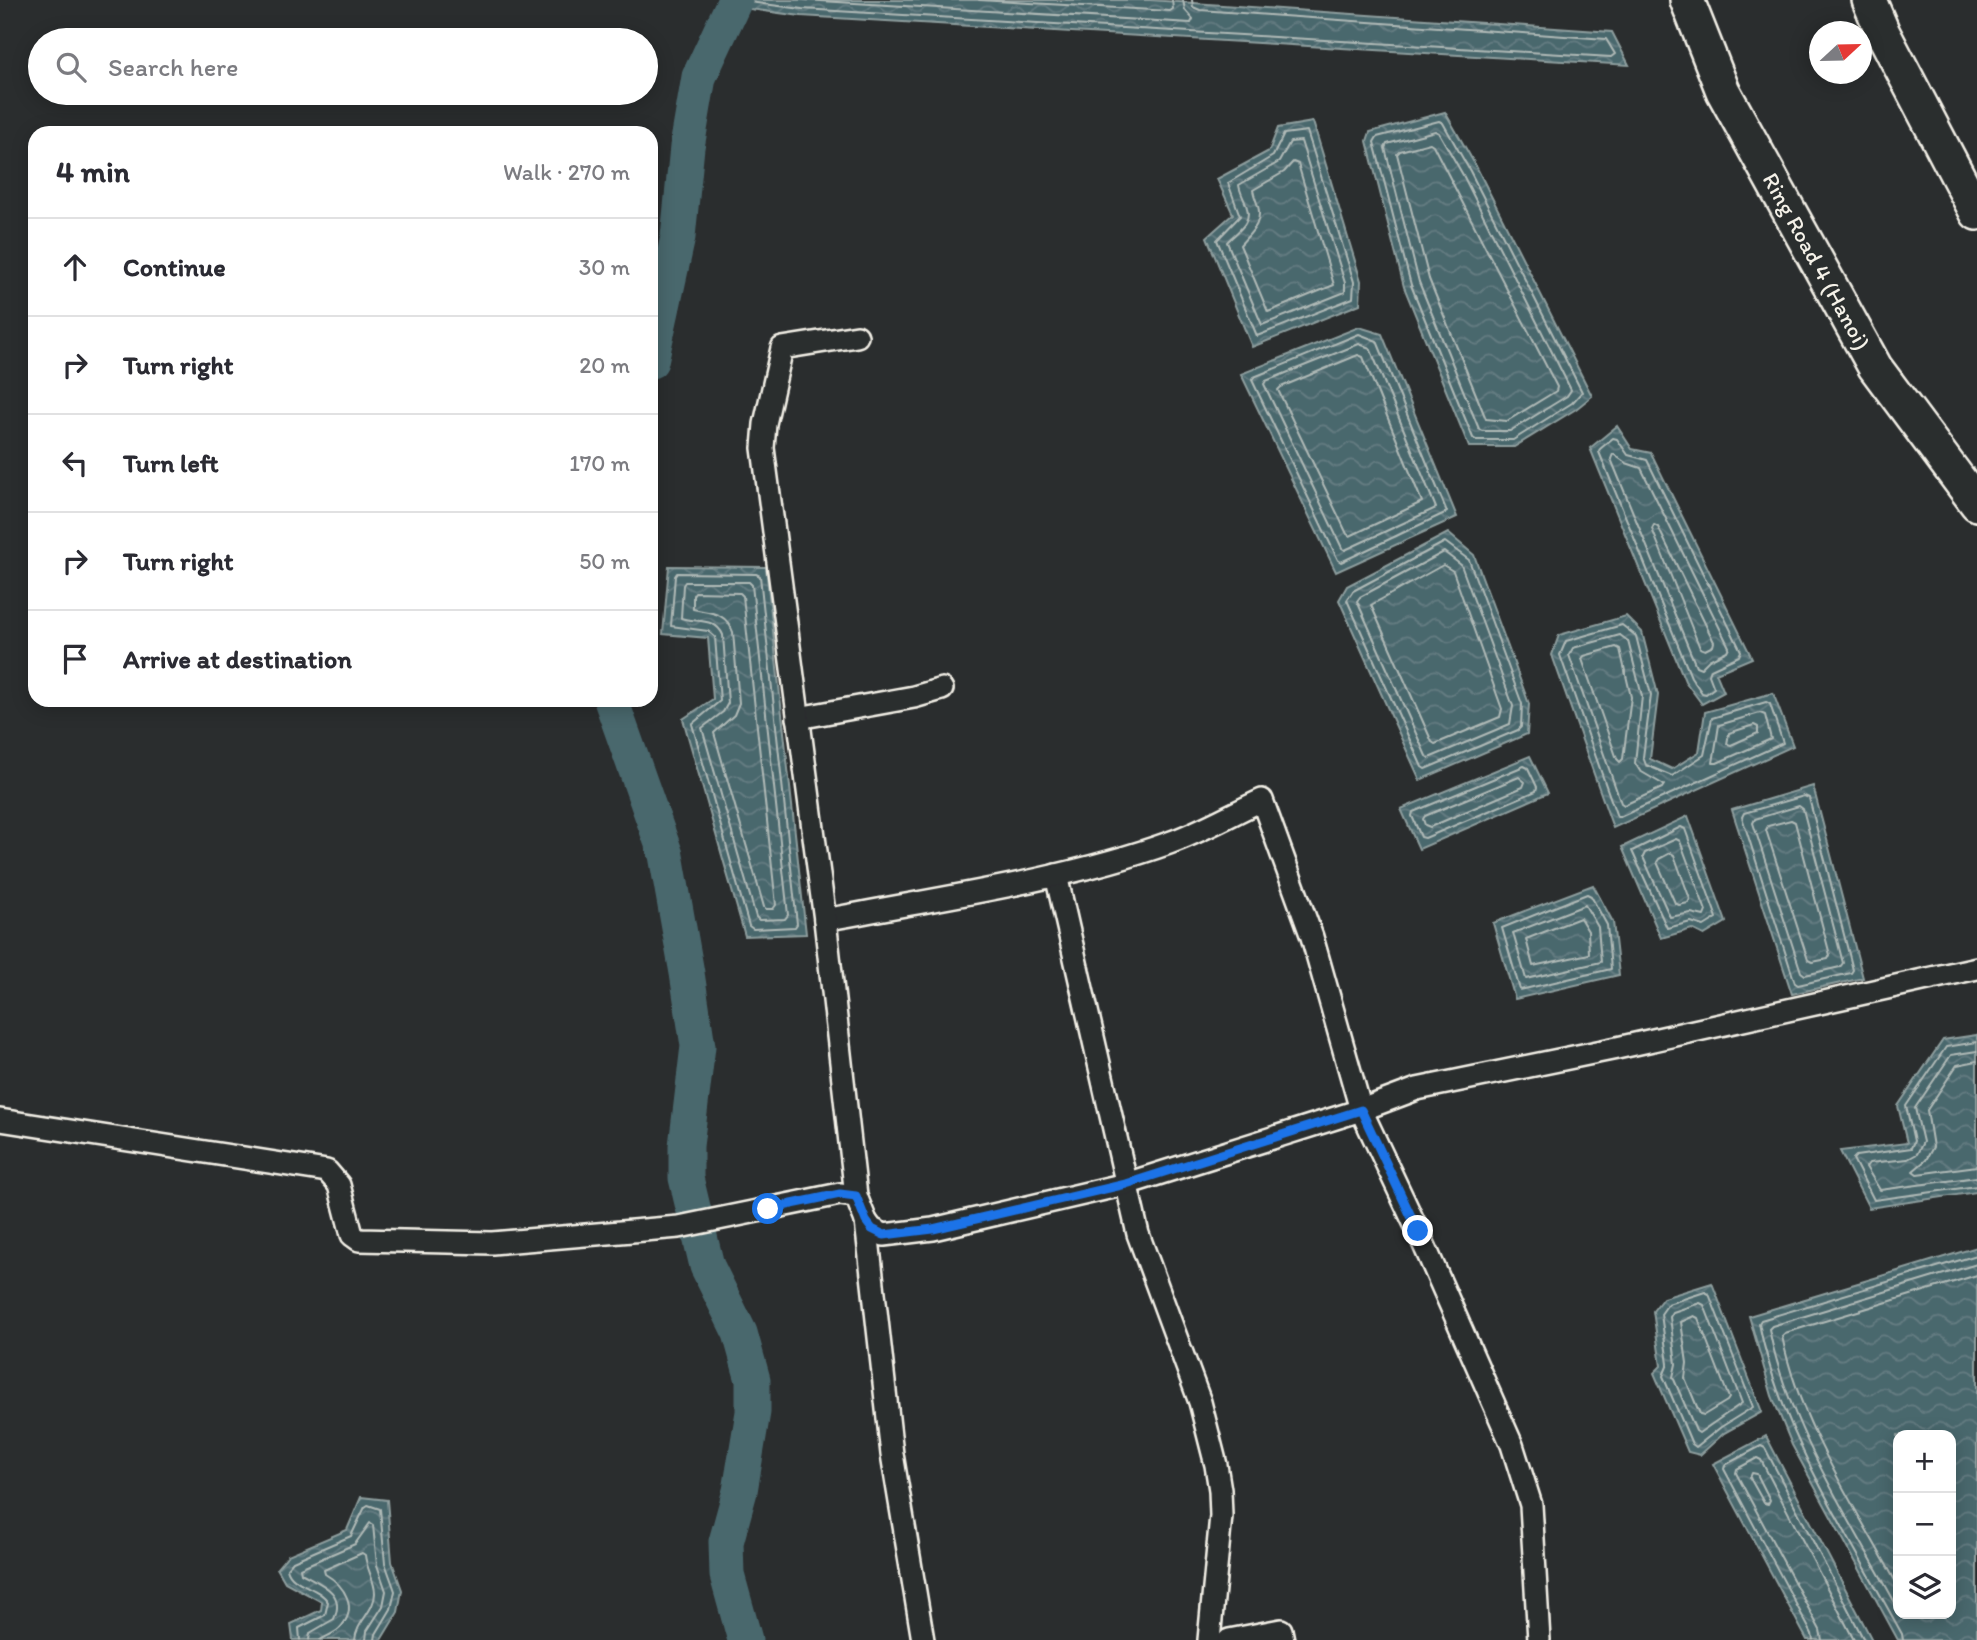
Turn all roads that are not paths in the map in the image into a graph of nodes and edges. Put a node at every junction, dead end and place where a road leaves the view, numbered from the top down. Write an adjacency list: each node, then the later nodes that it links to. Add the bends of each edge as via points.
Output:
1 (1688, 0): 5 (main road, Ring Road 4 (Hanoi), via 1723,91 1875,367)
2 (1869, 0): 3 (main road)
3 (1977, 213)
4 (857, 336): 7 (street, via 782,348 765,424 763,448)
5 (1977, 504)
6 (943, 689): 7 (street)
7 (798, 718): 9 (street)
8 (1056, 875): 9 (street); 11 (street, via 1172,842 1262,800 1312,937); 13 (street)
9 (825, 920): 14 (street)
10 (1977, 968): 11 (street, via 1417,1089)
11 (1361, 1110): 13 (street); 20 (street, via 1512,1445 1531,1505)
12 (0, 1120): 14 (street, via 327,1171 339,1185 352,1235 359,1240 492,1243 679,1227 840,1194)
13 (1126, 1184): 15 (street, via 910,1233 884,1235); 17 (street, via 1145,1256 1200,1402 1220,1489)
14 (856, 1196): 15 (street)
15 (866, 1221): 16 (street, via 892,1454)
16 (923, 1640)
17 (1209, 1640)
18 (1228, 1640): 19 (street, via 1281,1630)
19 (1283, 1640)
20 (1539, 1640)

